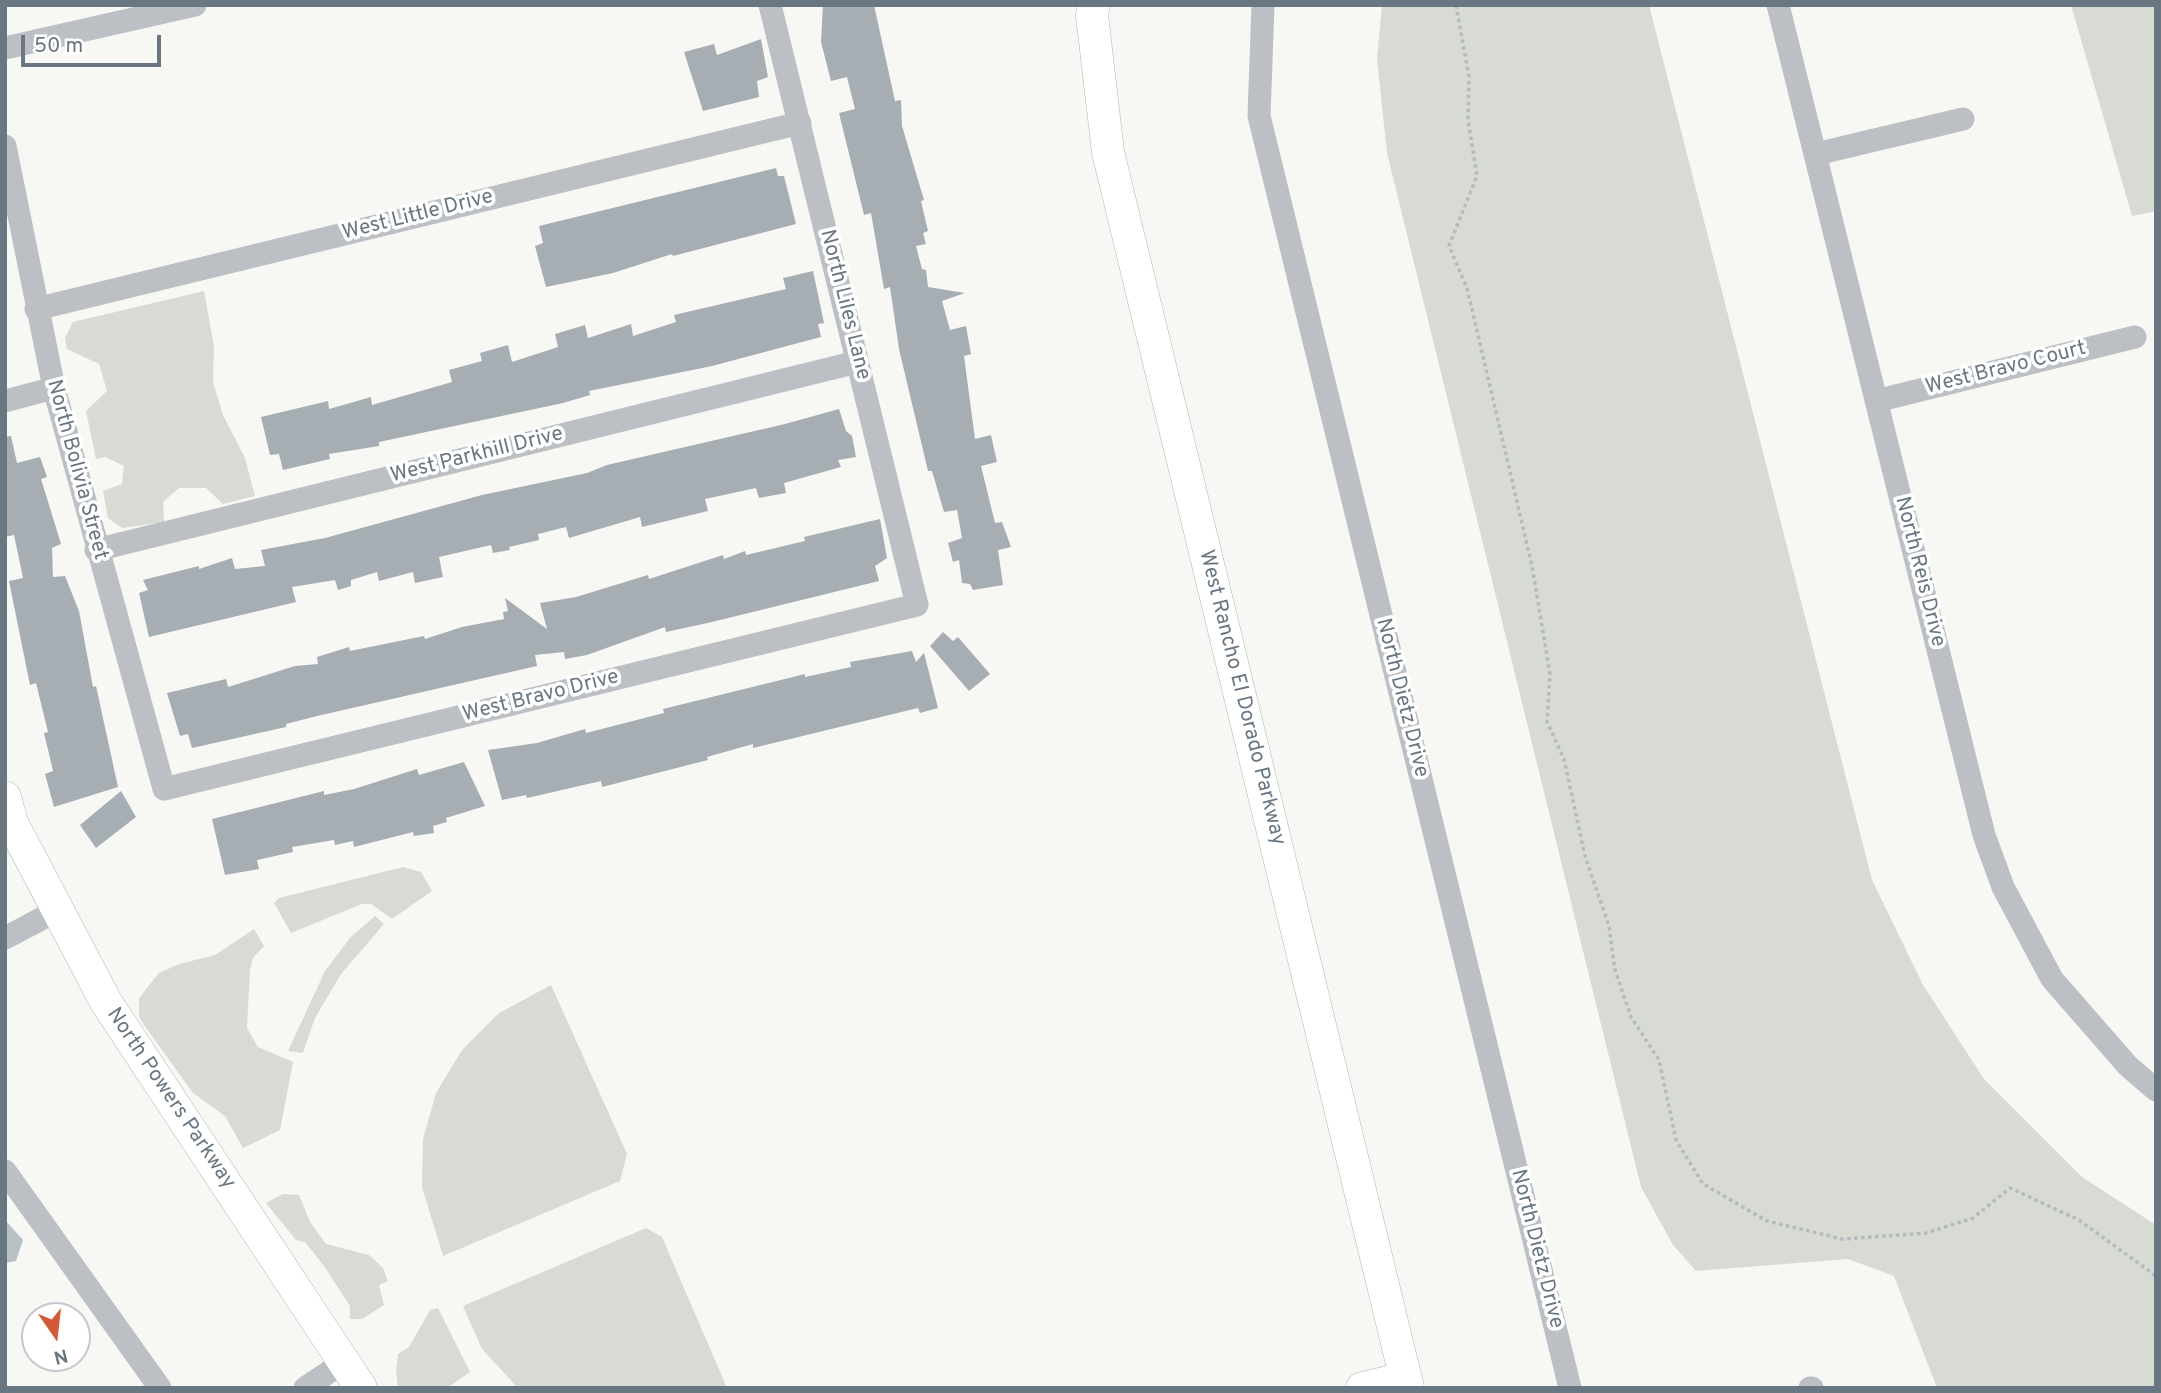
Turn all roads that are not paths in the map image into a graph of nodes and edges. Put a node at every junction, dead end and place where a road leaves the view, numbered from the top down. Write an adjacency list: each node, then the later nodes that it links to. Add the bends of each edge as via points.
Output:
1 (195, 5): 6 (street)
2 (770, 5): 8 (street, North Liles Lane)
3 (1094, 5): 26 (street, West Rancho El Dorado Parkway, via 1091,15 1108,152)
4 (1263, 5): 31 (street, North Dietz Drive, via 1259,116)
5 (1779, 5): 10 (street, North Reis Drive)
6 (5, 48)
7 (1962, 120): 10 (street)
8 (800, 123): 11 (street, West Little Drive); 13 (street, North Liles Lane)
9 (5, 146): 11 (street, North Bolivia Street)
10 (1816, 154): 16 (street, North Reis Drive)
11 (36, 309): 14 (street, North Bolivia Street)
12 (2135, 337): 16 (street, West Bravo Court)
13 (857, 362): 17 (street, West Parkhill Drive); 18 (street, North Liles Lane)
14 (54, 388): 15 (street); 17 (street, North Bolivia Street)
15 (5, 401)
16 (1876, 401): 23 (street, North Reis Drive, via 1984,835 2003,887 2052,979 2127,1066)
17 (96, 550): 19 (street, North Bolivia Street)
18 (917, 605): 19 (street, West Bravo Drive)
19 (164, 789)
20 (5, 797): 21 (street, North Powers Parkway, via 12,823)
21 (56, 911): 22 (street); 25 (street, North Powers Parkway, via 106,1002)
22 (5, 938)
23 (2156, 1090)
24 (5, 1171): 27 (street)
25 (344, 1362): 28 (street); 29 (street, North Powers Parkway)
26 (1407, 1383): 30 (street)
27 (160, 1388)
28 (306, 1388)
29 (361, 1388)
30 (1362, 1388)
31 (1570, 1388)

